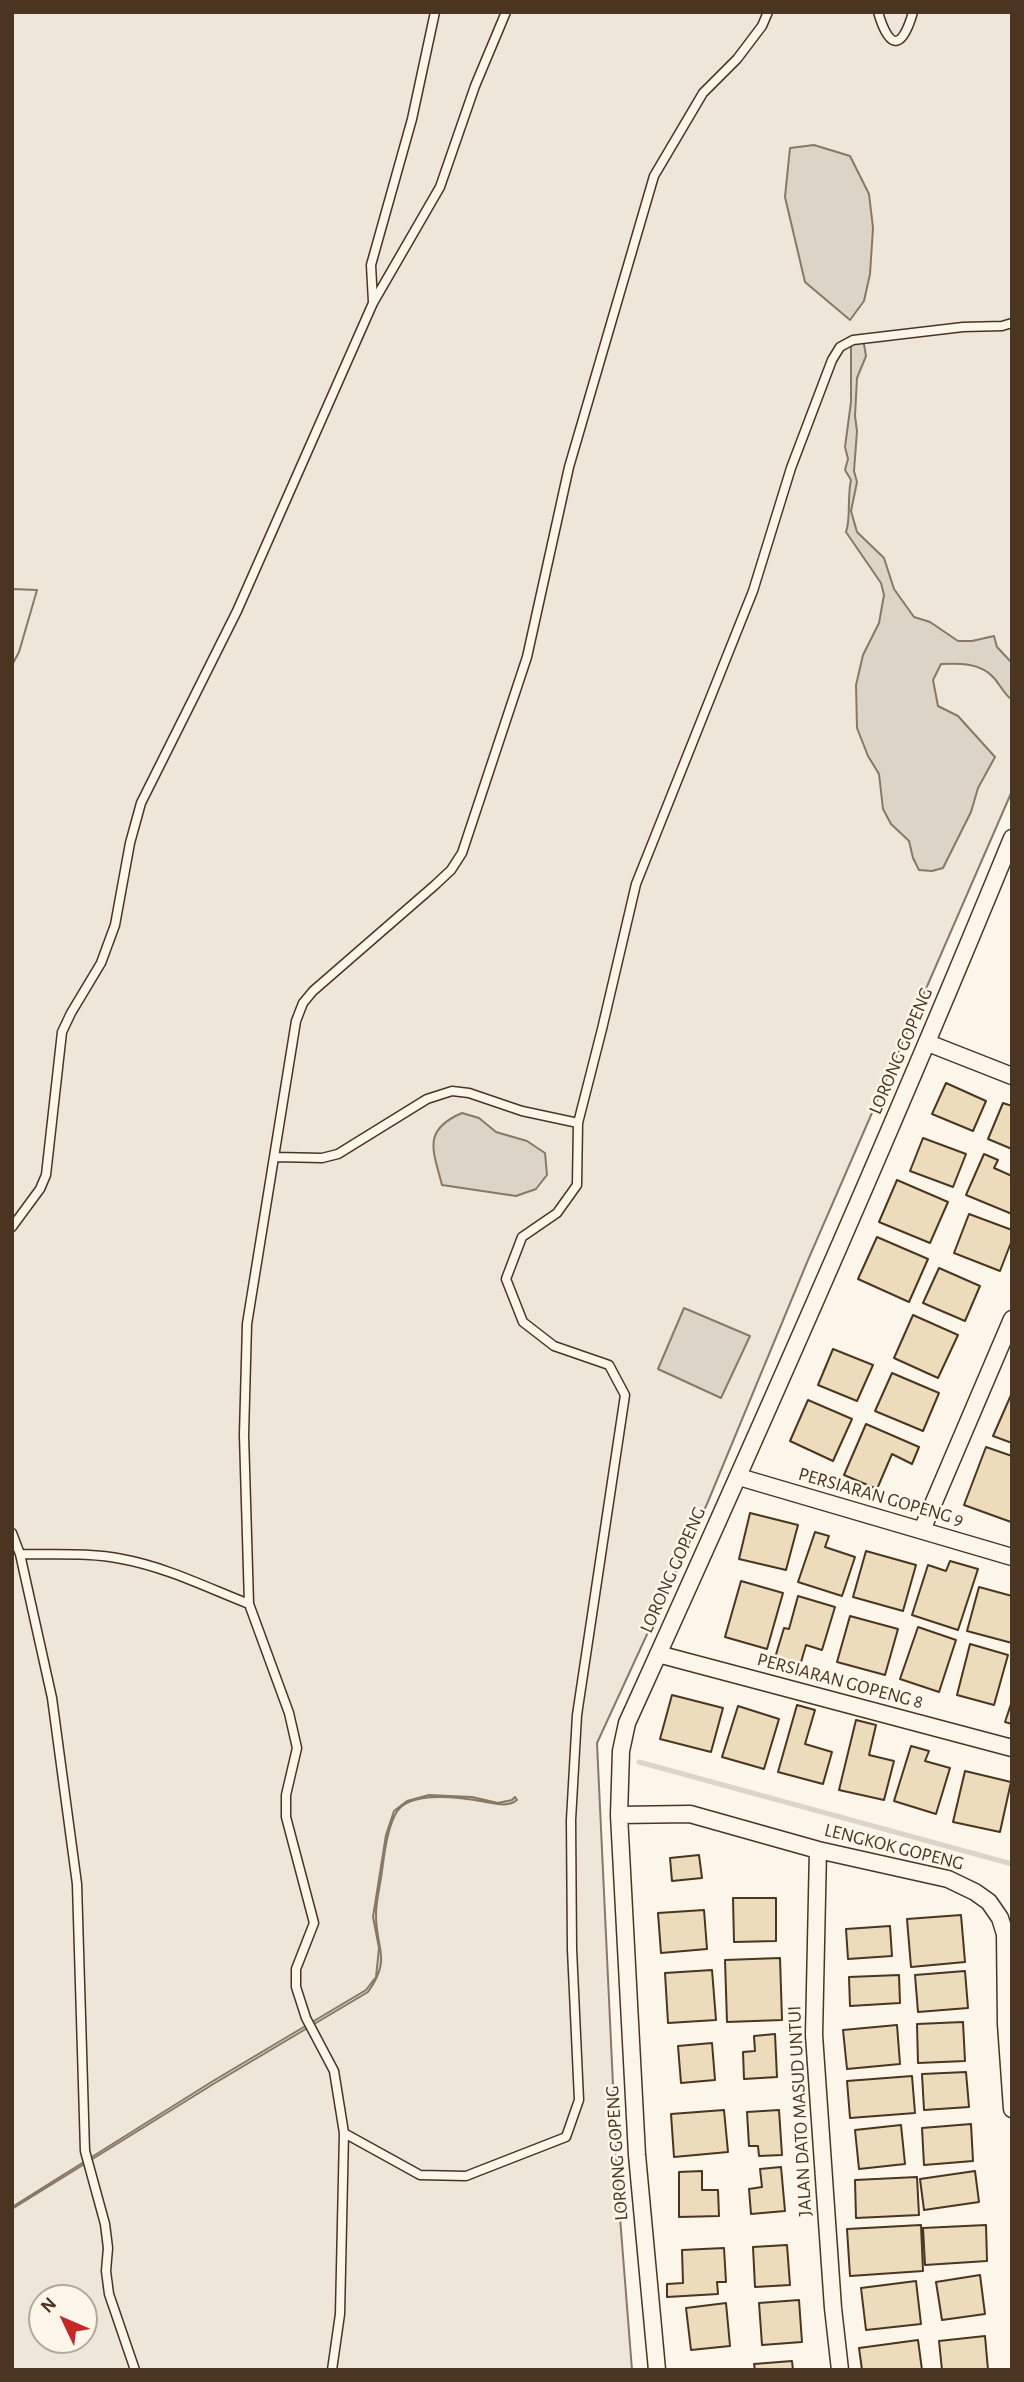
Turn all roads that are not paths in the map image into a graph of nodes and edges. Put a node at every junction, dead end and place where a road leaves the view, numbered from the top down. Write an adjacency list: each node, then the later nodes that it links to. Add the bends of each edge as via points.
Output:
1 (435, 12): 6 (lane, via 412,119 371,265)
2 (506, 12): 6 (lane, via 440,187)
3 (768, 12): 12 (lane, via 737,59 703,93 654,176 569,467 527,657 462,853 451,870 303,1003 296,1021)
4 (878, 12): 5 (lane, via 883,30 895,41 908,32)
5 (913, 12)
6 (373, 303): 13 (lane, via 237,611 141,803 116,925 101,963 62,1032 46,1175)
7 (1012, 323): 11 (lane, via 853,340 840,347 832,360 752,591 636,884)
8 (1012, 838): 9 (street, LORONG GOPENG)
9 (928, 1043): 10 (street); 15 (street, LORONG GOPENG)
10 (1012, 1076)
11 (578, 1123): 12 (lane, via 452,1091 427,1099 338,1154); 27 (lane, via 577,1185 557,1213 523,1237 506,1279 523,1322 554,1346 609,1365 625,1395 576,1714 572,1936 579,2100 566,2137 466,2176 419,2175)
12 (276, 1157): 20 (lane, via 247,1324 244,1435)
13 (12, 1227)
14 (1012, 1319): 16 (street)
15 (738, 1477): 16 (street, PERSIARAN GOPENG 9); 21 (street, LORONG GOPENG)
16 (922, 1530): 19 (street, PERSIARAN GOPENG 9)
17 (12, 1533): 18 (lane)
18 (20, 1554): 20 (lane, via 122,1559); 28 (lane, via 52,1698 77,1884 85,2151 105,2224 109,2294)
19 (1012, 1557)
20 (249, 1604): 27 (lane, via 298,1748 286,1795 286,1817 314,1923 296,1969 296,1987 306,2018 334,2071)
21 (658, 1654): 22 (street, PERSIARAN GOPENG 8); 23 (street, LORONG GOPENG, via 627,1723 621,1751)
22 (1012, 1748)
23 (620, 1815): 24 (street, LENGKOK GOPENG, via 690,1814); 30 (street, LORONG GOPENG, via 637,2155)
24 (818, 1850): 25 (street, LENGKOK GOPENG, via 948,1879 989,1902 1005,1934); 31 (street, JALAN DATO MASUD UNTUI, via 814,2035)
25 (1009, 2024): 26 (street, LENGKOK GOPENG)
26 (1012, 2109)
27 (344, 2133): 29 (lane, via 340,2314)
28 (135, 2370)
29 (331, 2370)
30 (657, 2370)
31 (840, 2370)

